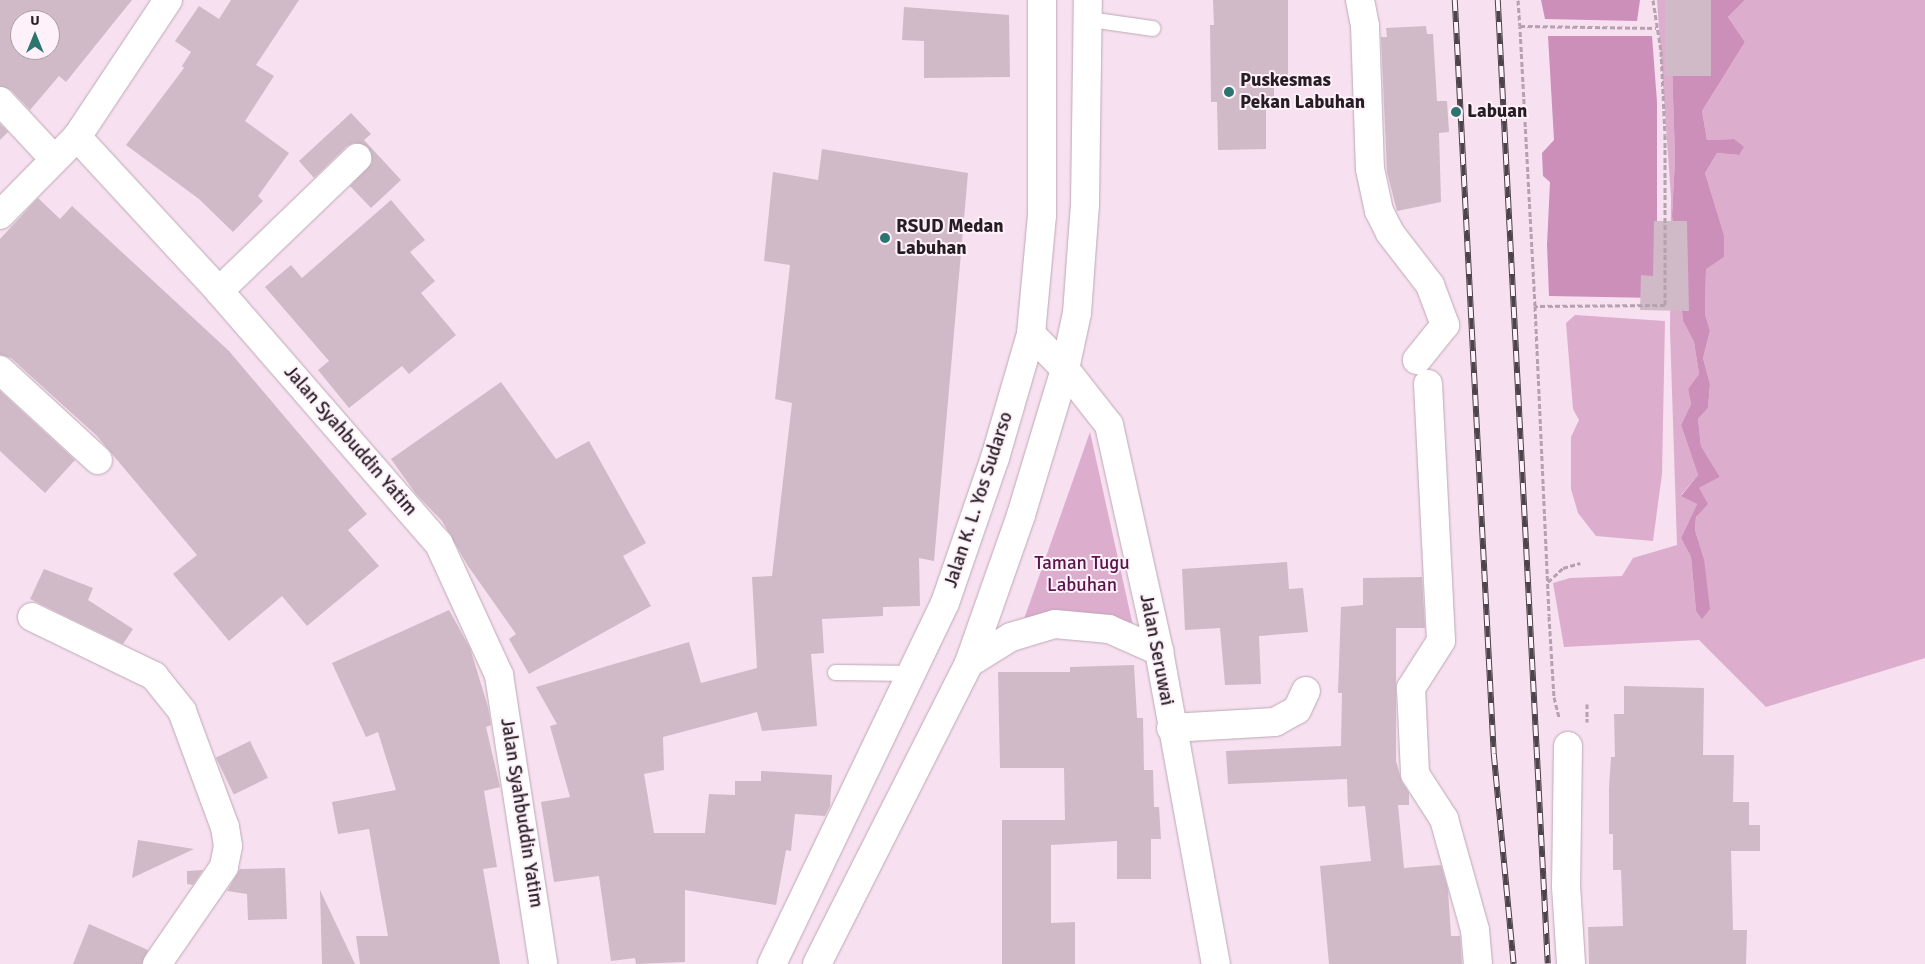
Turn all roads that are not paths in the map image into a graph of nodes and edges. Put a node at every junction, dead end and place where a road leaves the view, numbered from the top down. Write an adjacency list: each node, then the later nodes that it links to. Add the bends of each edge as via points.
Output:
1 (168, 0): 7 (main road)
2 (1042, 0): 12 (main road, Jalan K. L. Yos Sudarso, via 1042,215)
3 (1360, 0): 13 (main road, via 1365,26 1370,169 1379,211 1390,233 1430,286 1445,324)
4 (1088, 9): 5 (lane); 14 (main road, via 1085,204 1077,313)
5 (1152, 28)
6 (0, 101): 9 (main road)
7 (78, 137): 9 (main road); 11 (main road, Jalan Syahbuddin Yatim)
8 (358, 158): 11 (main road)
9 (54, 159): 10 (main road)
10 (0, 215)
11 (219, 291): 27 (main road, Jalan Syahbuddin Yatim, via 439,544 499,675)
12 (1031, 334): 14 (main road, Jalan Seruwai); 22 (main road, Jalan K. L. Yos Sudarso, via 995,458 948,594)
13 (1417, 360)
14 (1065, 369): 19 (main road, Jalan Seruwai, via 1109,425); 20 (main road, via 1021,516)
15 (0, 370): 17 (main road)
16 (1428, 384): 31 (main road, via 1441,641 1411,688 1415,774 1444,818 1475,930)
17 (98, 460)
18 (32, 617): 26 (main road, via 154,676 182,712 226,827 228,846 224,867)
19 (1159, 651): 20 (main road, via 1109,629 1055,624 1011,637); 24 (main road, Jalan Seruwai)
20 (969, 663): 29 (main road)
21 (836, 672): 22 (lane)
22 (914, 673): 28 (main road, Jalan K. L. Yos Sudarso)
23 (1306, 691): 24 (main road, via 1297,710 1275,722)
24 (1171, 728): 30 (main road, Jalan Seruwai)
25 (1568, 746): 32 (main road, via 1566,886)
26 (157, 964)
27 (543, 964)
28 (772, 964)
29 (817, 964)
30 (1216, 964)
31 (1478, 964)
32 (1571, 964)

